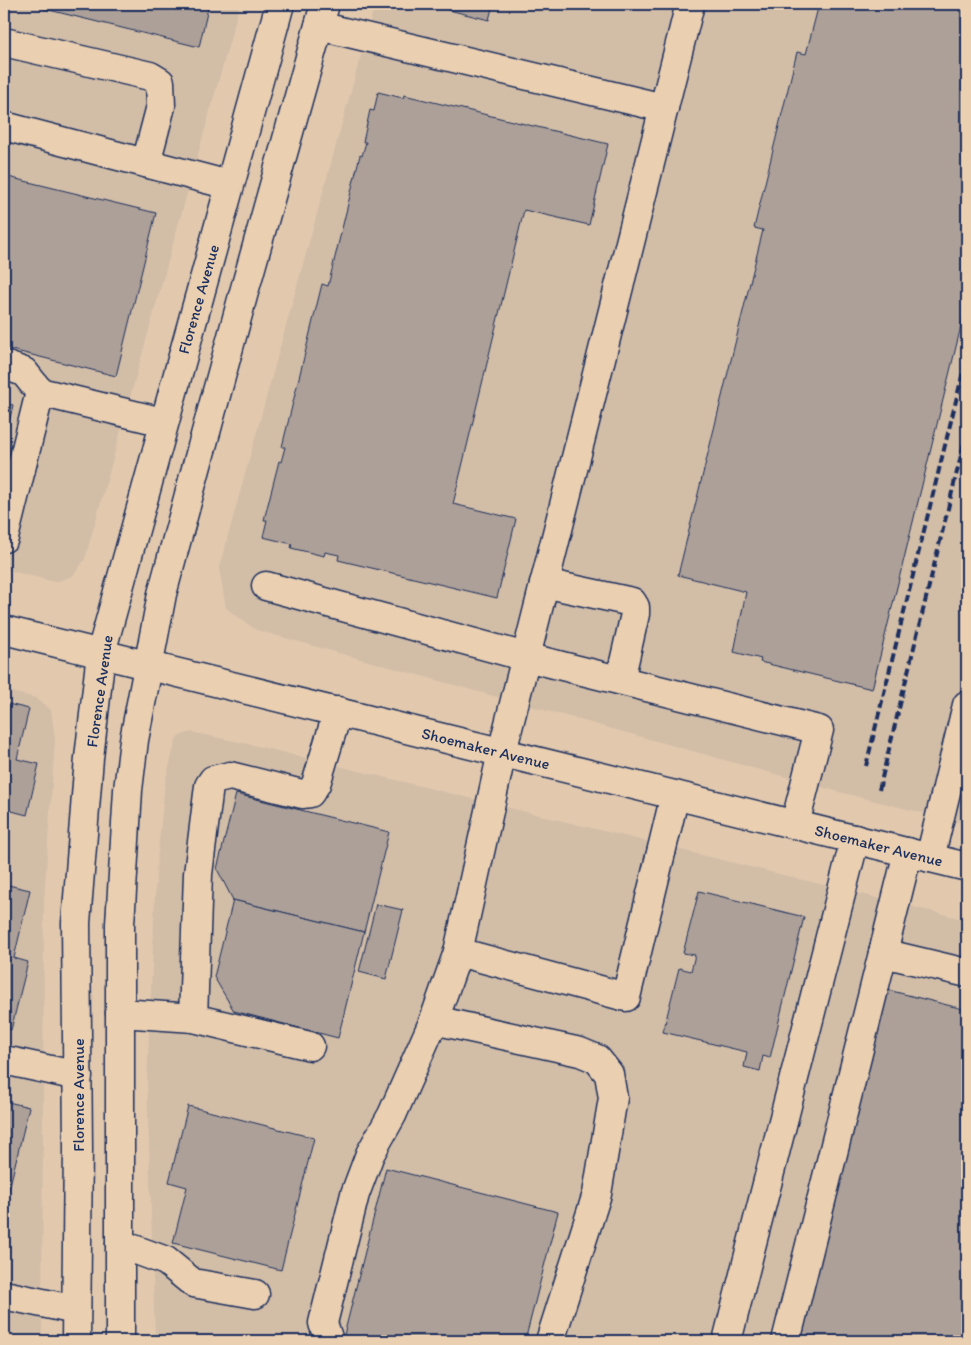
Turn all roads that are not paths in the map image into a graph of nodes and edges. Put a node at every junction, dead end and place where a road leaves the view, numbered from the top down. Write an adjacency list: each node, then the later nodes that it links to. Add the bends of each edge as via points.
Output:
1 (280, 4): 8 (main road, Florence Avenue)
2 (690, 4): 5 (main road)
3 (322, 15): 5 (main road); 9 (main road)
4 (4, 42): 7 (main road, via 150,76 160,82 161,106)
5 (664, 108): 14 (main road)
6 (4, 126): 7 (main road)
7 (146, 164): 8 (main road)
8 (229, 185): 9 (main road); 12 (main road, Florence Avenue)
9 (271, 196): 19 (main road, via 162,594)
10 (4, 365): 11 (main road, via 24,372)
11 (40, 392): 12 (main road); 13 (main road)
12 (163, 422): 17 (main road, Florence Avenue)
13 (4, 538)
14 (544, 583): 18 (main road); 20 (main road, via 632,602 635,614)
15 (266, 586): 18 (main road)
16 (4, 630): 17 (main road, Shoemaker Avenue)
17 (101, 653): 19 (main road, Shoemaker Avenue); 37 (main road, Florence Avenue, via 76,922)
18 (526, 656): 20 (main road); 23 (main road)
19 (149, 665): 22 (main road, Shoemaker Avenue); 32 (main road, via 128,790 120,924)
20 (620, 680): 25 (main road, via 819,730)
21 (967, 705): 27 (main road)
22 (338, 711): 23 (main road, Shoemaker Avenue); 33 (main road, via 316,784 310,793 302,794 230,776 213,780 209,786 198,874)
23 (502, 752): 24 (main road, Shoemaker Avenue); 29 (main road)
24 (675, 795): 25 (main road, Shoemaker Avenue); 29 (main road, via 626,997)
25 (795, 824): 26 (main road, Shoemaker Avenue)
26 (856, 839): 27 (main road, Shoemaker Avenue); 46 (main road)
27 (919, 855): 28 (main road, Shoemaker Avenue); 30 (main road)
28 (967, 867)
29 (458, 952): 34 (main road)
30 (883, 953): 31 (main road); 47 (main road)
31 (967, 973)
32 (120, 1013): 33 (main road); 38 (main road)
33 (194, 1018): 35 (main road)
34 (434, 1020): 44 (main road, via 392,1115 370,1154 355,1194 323,1324); 45 (main road, via 580,1052 597,1059 609,1074 613,1098 596,1194)
35 (310, 1046)
36 (4, 1060): 37 (main road)
37 (78, 1076): 41 (main road, Florence Avenue)
38 (120, 1244): 39 (main road, via 166,1261 193,1283); 43 (main road)
39 (255, 1294)
40 (4, 1295): 41 (main road)
41 (76, 1310): 42 (main road, Florence Avenue)
42 (76, 1341)
43 (120, 1341)
44 (329, 1341)
45 (550, 1341)
46 (727, 1341)
47 (786, 1341)

